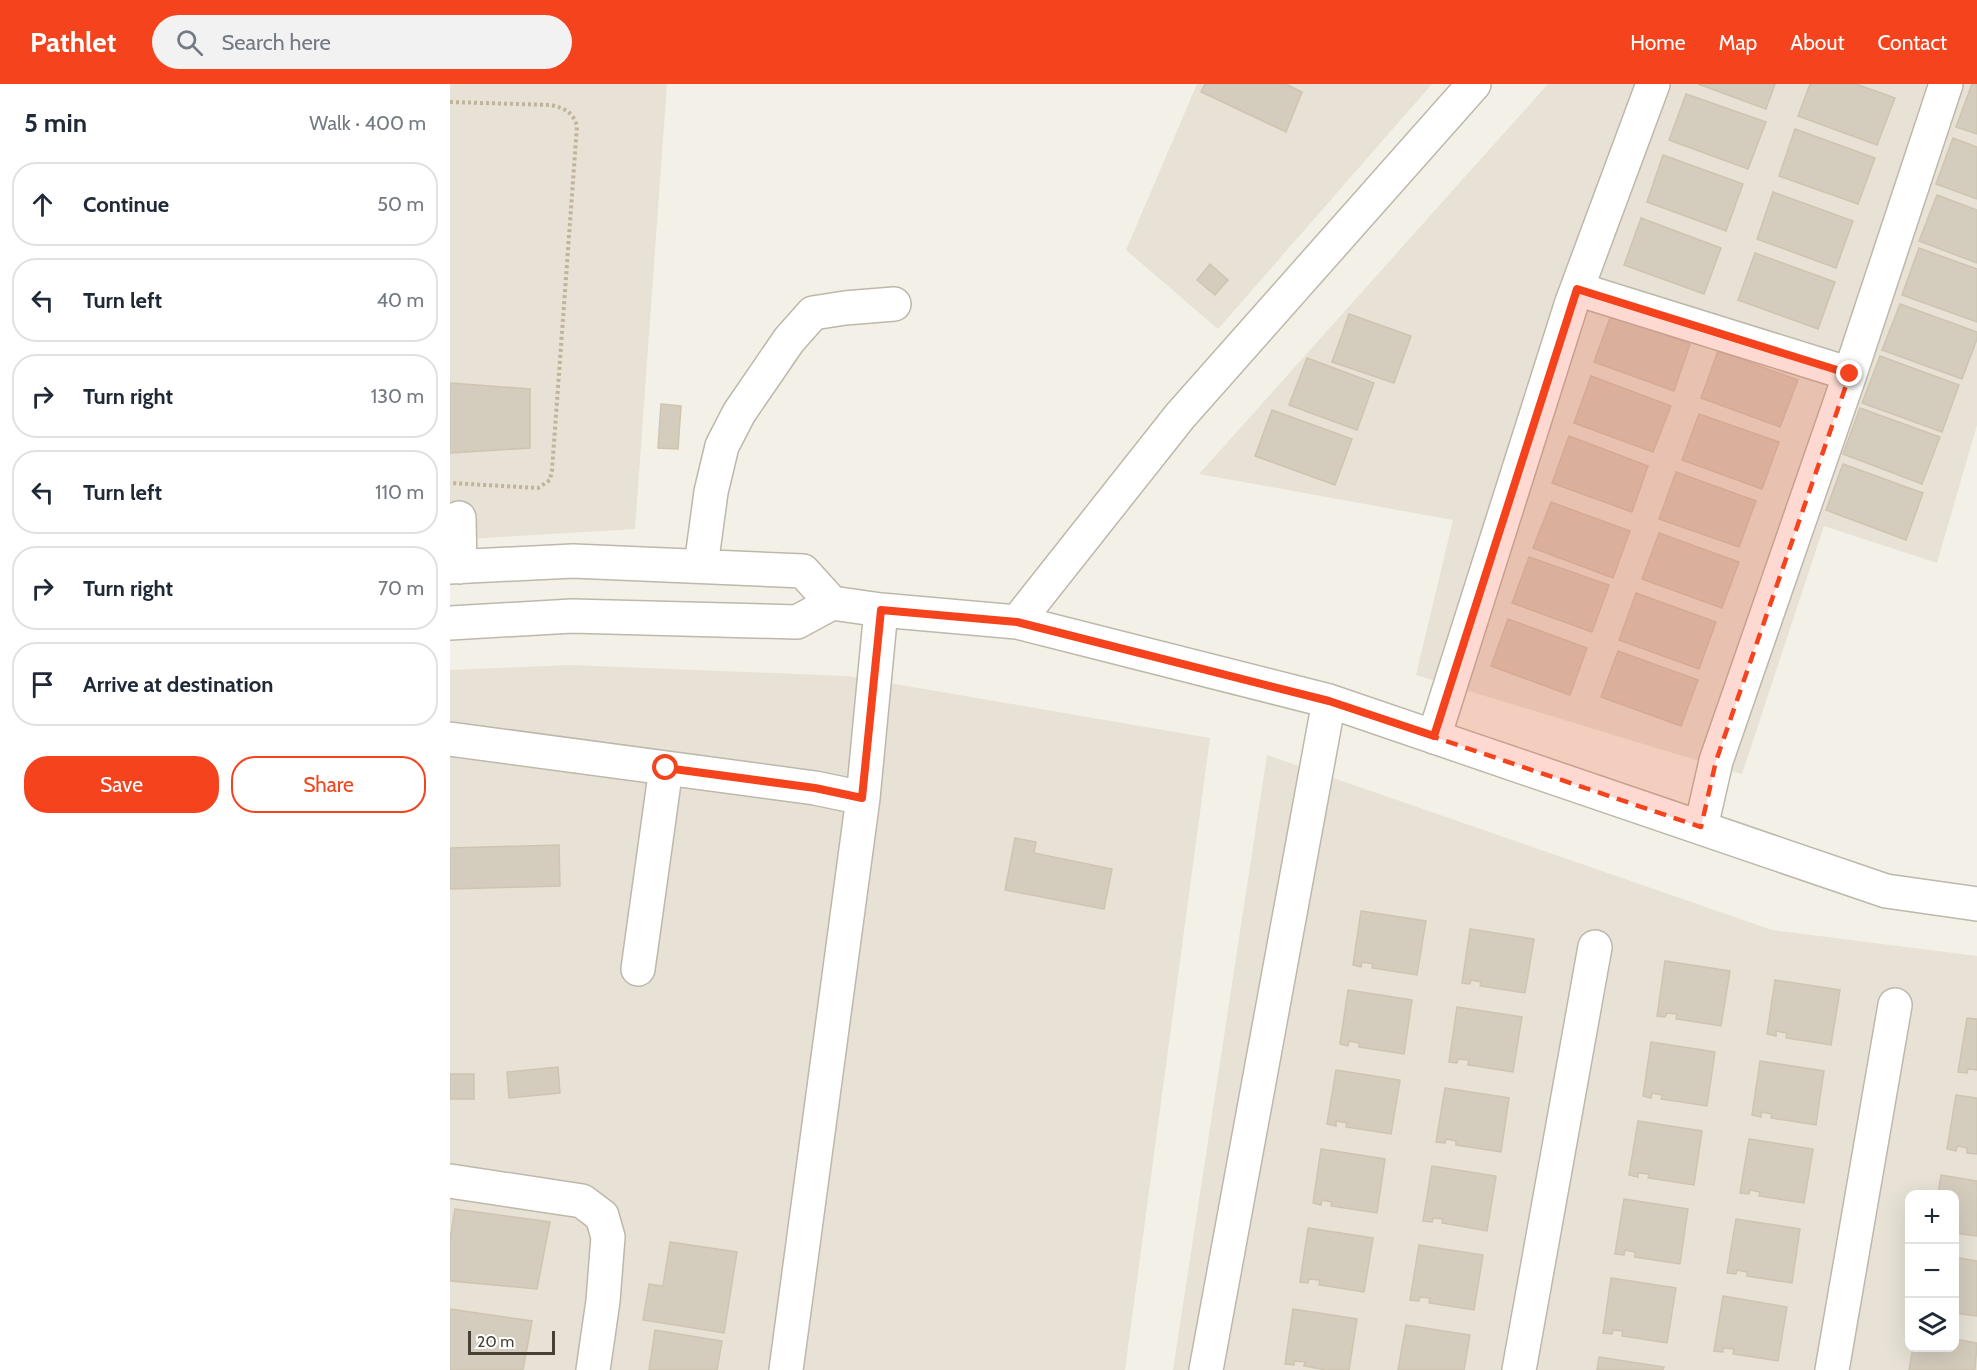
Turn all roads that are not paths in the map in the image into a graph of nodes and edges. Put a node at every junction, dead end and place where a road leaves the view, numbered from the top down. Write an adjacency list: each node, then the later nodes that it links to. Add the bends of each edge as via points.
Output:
1 (1474, 84): 12 (street, via 1180,416)
2 (1653, 84): 4 (street)
3 (1946, 84): 6 (street)
4 (1577, 289): 6 (street); 15 (street)
5 (894, 304): 8 (street, via 813,314 789,340 739,413 722,446)
6 (1850, 374): 19 (street, via 1716,761)
7 (459, 518): 9 (street)
8 (701, 566): 9 (street, via 573,561); 10 (street, via 803,570)
9 (455, 567)
10 (832, 603): 11 (street); 13 (street, via 796,622 572,616)
11 (881, 610): 12 (street); 18 (street)
12 (1017, 622): 14 (street)
13 (450, 623)
14 (1329, 701): 15 (street); 27 (street)
15 (1434, 736): 19 (street)
16 (450, 739): 17 (street)
17 (666, 768): 18 (street); 22 (street)
18 (862, 798): 26 (street)
19 (1701, 827): 20 (street, via 1886,891)
20 (1977, 904)
21 (1595, 947): 28 (street)
22 (638, 969)
23 (1895, 1005): 29 (street)
24 (450, 1181): 25 (street, via 582,1201 603,1216 609,1237)
25 (593, 1370)
26 (786, 1370)
27 (1206, 1370)
28 (1519, 1370)
29 (1832, 1370)

